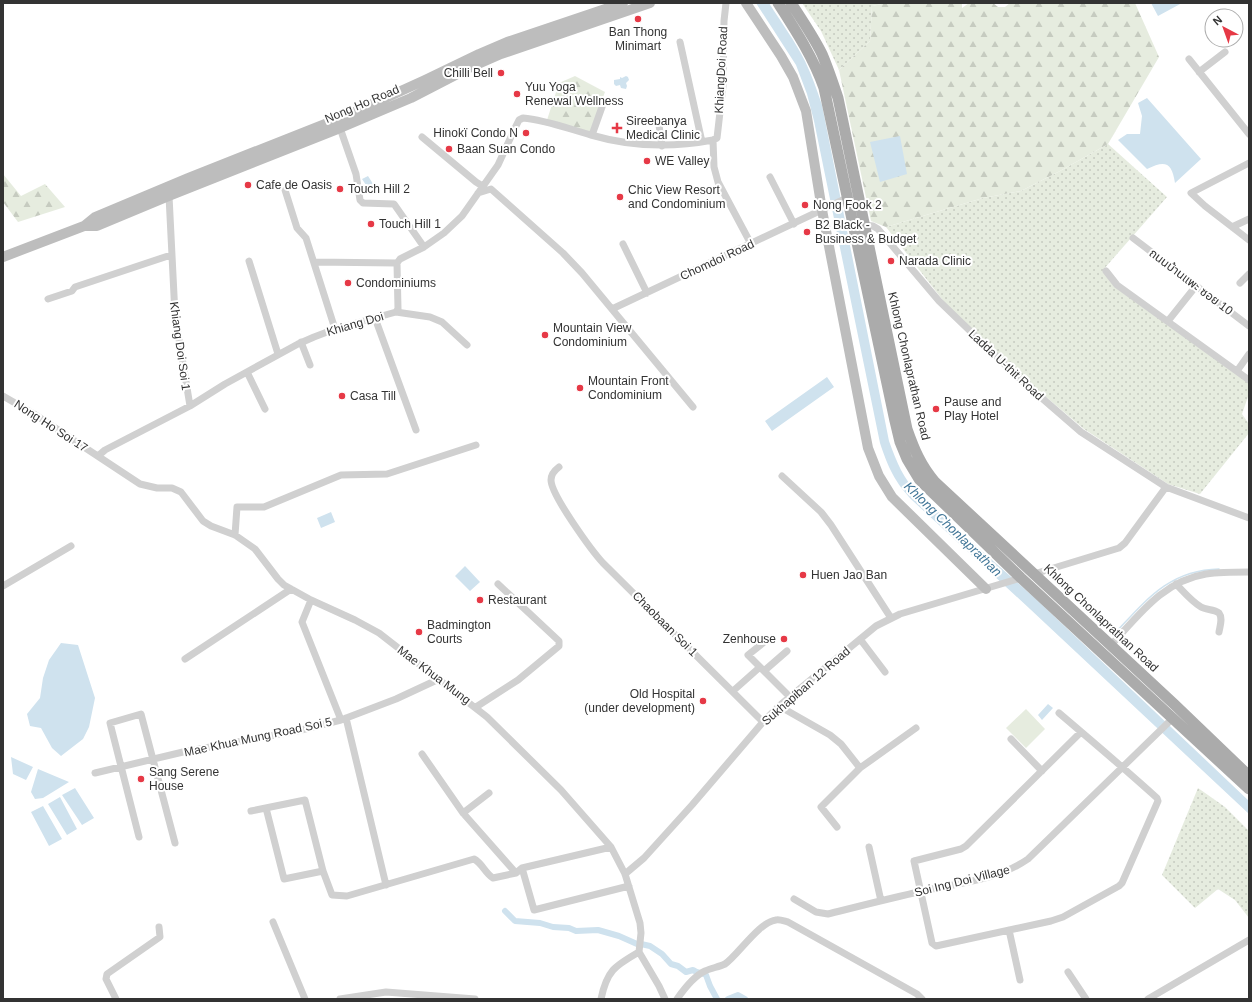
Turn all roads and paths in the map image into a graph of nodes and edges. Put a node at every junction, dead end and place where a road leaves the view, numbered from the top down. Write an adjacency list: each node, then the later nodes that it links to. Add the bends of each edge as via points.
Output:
1 (623, 3): 8 (street, Nong Ho Road)
2 (650, 3): 8 (street, Nong Ho Road)
3 (726, 3): 18 (street, via 723,86 717,138)
4 (746, 3): 29 (street, via 781,56 802,100 810,131)
5 (778, 3): 28 (main road, Khlong Chonlaprathan Road, via 818,71)
6 (791, 3): 33 (main road, Khlong Chonlaprathan Road, via 813,38 838,98)
7 (680, 42): 19 (street)
8 (509, 46): 13 (street, Nong Ho Road, via 411,98)
9 (1225, 52): 11 (street)
10 (1189, 59): 11 (street)
11 (1199, 72): 15 (street)
12 (602, 106): 16 (street)
13 (342, 123): 23 (street, Nong Ho Road); 39 (street, via 356,174 360,200 364,203 394,204)
14 (659, 125): 20 (street)
15 (1249, 134)
16 (592, 135): 20 (street, via 630,143); 24 (street, via 522,118)
17 (422, 137): 24 (street)
18 (713, 140): 19 (street); 38 (street, via 714,167 718,182)
19 (702, 142): 20 (street)
20 (662, 146)
21 (1249, 163): 34 (street, via 1191,193)
22 (770, 176): 31 (street)
23 (199, 179): 27 (street, Nong Ho Road); 32 (street, Nong Ho Road, via 95,217)
24 (484, 187): 26 (street)
25 (285, 190): 43 (street, via 297,228 306,238)
26 (478, 193): 39 (street, via 452,226); 51 (street, via 491,189 563,253)
27 (169, 196): 32 (street, Nong Ho Road, via 97,226); 40 (street)
28 (847, 198): 29 (street, Chomdoi Road); 33 (main road, Khlong Chonlaprathan Road)
29 (822, 210): 31 (street, Chomdoi Road); 85 (street, via 868,448 879,476 892,498)
30 (1249, 219): 34 (street)
31 (794, 224): 38 (street, Chomdoi Road)
32 (84, 226): 41 (street, Nong Ho Road)
33 (859, 226): 74 (street, Ladda U-thit Road, via 873,226 878,229 939,301 1021,380 1081,432); 78 (main road, Khlong Chonlaprathan Road, via 914,449 926,472)
34 (1232, 227): 36 (street)
35 (1133, 238): 48 (street, ถนนบ้านแพะ ซอย 10)
36 (1249, 240)
37 (623, 244): 49 (street)
38 (751, 244): 49 (street, Chomdoi Road)
39 (424, 247): 44 (street)
40 (171, 255): 50 (street, via 75,286 72,291); 66 (street, via 175,315)
41 (3, 257)
42 (249, 261): 59 (street)
43 (314, 262): 44 (street); 56 (street)
44 (397, 263): 52 (street, Khiang Doi)
45 (1106, 271): 54 (street, via 1117,285)
46 (1249, 274): 47 (street)
47 (1240, 283)
48 (1196, 286): 54 (street); 55 (street, ถนนบ้านแพะ ซอย 10)
49 (646, 293): 51 (street, Chomdoi Road)
50 (48, 300)
51 (612, 309): 67 (street)
52 (396, 312): 53 (street, Khiang Doi); 58 (street, via 442,322)
53 (375, 318): 56 (street, Khiang Doi); 69 (street)
54 (1168, 322): 62 (street)
55 (1249, 326)
56 (335, 329): 57 (street, Khiang Doi)
57 (301, 342): 59 (street, Khiang Doi); 61 (street)
58 (467, 345)
59 (278, 354): 63 (street, Khiang Doi)
60 (1249, 354): 62 (street)
61 (310, 365)
62 (1237, 370): 64 (street)
63 (247, 372): 66 (street, Khiang Doi); 68 (street)
64 (1249, 380)
65 (3, 396): 71 (street, Nong Ho Soi 17)
66 (190, 406): 71 (street, Khiang Doi, via 104,450)
67 (693, 407)
68 (265, 409)
69 (416, 430)
70 (476, 444): 76 (street, via 387,474 341,475 264,507 237,506)
71 (98, 456): 76 (street, Mae Khua Mung, via 140,484 172,488 181,492 203,521)
72 (559, 467): 99 (street, Chaobaan Soi 1, via 552,476 552,483 573,522 593,551)
73 (782, 476): 89 (street, via 821,512 831,525)
74 (1166, 487): 75 (street, Ladda U-thit Road); 80 (street, via 1119,548)
75 (1249, 518)
76 (235, 535): 86 (street, Mae Khua Mung, via 255,549 278,579)
77 (71, 546): 84 (street)
78 (1013, 562): 80 (main road, Khlong Chonlaprathan Road); 81 (main road, Khlong Chonlaprathan Road)
79 (1249, 572): 83 (street, via 1205,574)
80 (1037, 577): 88 (main road, via 1036,581 1051,596); 93 (main road, Khlong Chonlaprathan Road)
81 (1021, 578): 85 (street, Sukhapiban 12 Road); 88 (main road, Khlong Chonlaprathan Road)
82 (498, 584): 102 (street, via 559,641 560,646 518,680)
83 (1176, 584): 90 (street, via 1193,602 1218,613 1221,622); 93 (street, via 1154,600)
84 (3, 586)
85 (988, 588): 89 (street, Sukhapiban 12 Road)
86 (291, 589): 87 (street, Mae Khua Mung); 95 (street)
87 (311, 600): 98 (street, Mae Khua Mung, via 379,633); 105 (street, via 302,622)
88 (1054, 609): 104 (main road, Khlong Chonlaprathan Road)
89 (891, 618): 91 (street, Sukhapiban 12 Road)
90 (1219, 632)
91 (860, 639): 97 (street); 100 (street, Sukhapiban 12 Road)
92 (763, 643): 96 (street, via 748,656)
93 (1111, 645): 117 (main road, Khlong Chonlaprathan Road)
94 (788, 651): 96 (street)
95 (185, 659)
96 (762, 669): 99 (street); 100 (street)
97 (885, 672)
98 (439, 679): 102 (street, Mae Khua Mung); 105 (street, Mae Khua Mung Road Soi 5)
99 (733, 692): 106 (street, Chaobaan Soi 1)
100 (790, 697): 101 (street, Sukhapiban 12 Road)
101 (779, 706): 106 (street, Sukhapiban 12 Road); 113 (street, via 830,735 841,744)
102 (476, 707): 126 (street, Mae Khua Mung, via 561,790)
103 (1059, 713): 108 (street)
104 (1173, 718): 114 (street, Soi Ing Doi Village); 118 (main road, Khlong Chonlaprathan Road)
105 (344, 719): 111 (street, Mae Khua Mung Road Soi 5, via 297,731); 132 (street)
106 (763, 722): 131 (street, Sukhapiban 12 Road, via 644,858)
107 (916, 728): 113 (street)
108 (1081, 732): 114 (street); 115 (street)
109 (1011, 739): 115 (street)
110 (422, 754): 122 (street)
111 (153, 759): 112 (street, Mae Khua Mung Road Soi 5); 112 (street, via 141,714 110,723); 125 (street)
112 (120, 767): 116 (street, Mae Khua Mung Road Soi 5); 124 (street)
113 (860, 768): 123 (street, via 822,806)
114 (1123, 768): 134 (street, Soi Ing Doi Village, via 1028,859 1016,867 994,875); 139 (street, via 1158,801 1122,883 1063,917)
115 (1042, 771): 134 (street, via 966,846 914,861)
116 (95, 773)
117 (1249, 776)
118 (1249, 789)
119 (489, 793): 122 (street)
120 (266, 808): 121 (street); 129 (street, via 305,800); 129 (street, via 284,880)
121 (251, 811)
122 (463, 813): 130 (street)
123 (837, 827)
124 (139, 837)
125 (175, 843)
126 (611, 847): 128 (street); 131 (street, Mae Khua Mung)
127 (869, 847): 136 (street)
128 (522, 868): 130 (street); 133 (street, via 534,910)
129 (323, 871): 132 (street, via 332,895 347,896)
130 (516, 873): 132 (street, via 493,878 474,859)
131 (625, 874): 133 (street, Mae Khua Mung)
132 (386, 885)
133 (629, 886): 141 (street, Mae Khua Mung, via 640,923)
134 (921, 891): 136 (street, Soi Ing Doi Village); 139 (street, via 932,943 936,946)
135 (794, 899): 136 (street, Soi Ing Doi Village, via 816,912 828,914)
136 (881, 901)
137 (273, 922): 146 (street)
138 (159, 927): 145 (street, via 160,937 107,974 106,979)
139 (1009, 930): 143 (street)
140 (1249, 940): 154 (street)
141 (639, 952): 149 (street, via 612,971 604,985); 150 (street)
142 (1068, 972): 153 (street)
143 (1020, 980)
144 (457, 998): 147 (street, via 386,992); 148 (street)
145 (116, 999)
146 (305, 999)
147 (340, 999)
148 (475, 999)
149 (601, 999)
150 (665, 999)
151 (677, 999): 152 (street, via 695,978 724,964 749,939 775,920 794,926)
152 (922, 999)
153 (1086, 999)
154 (1148, 999)

